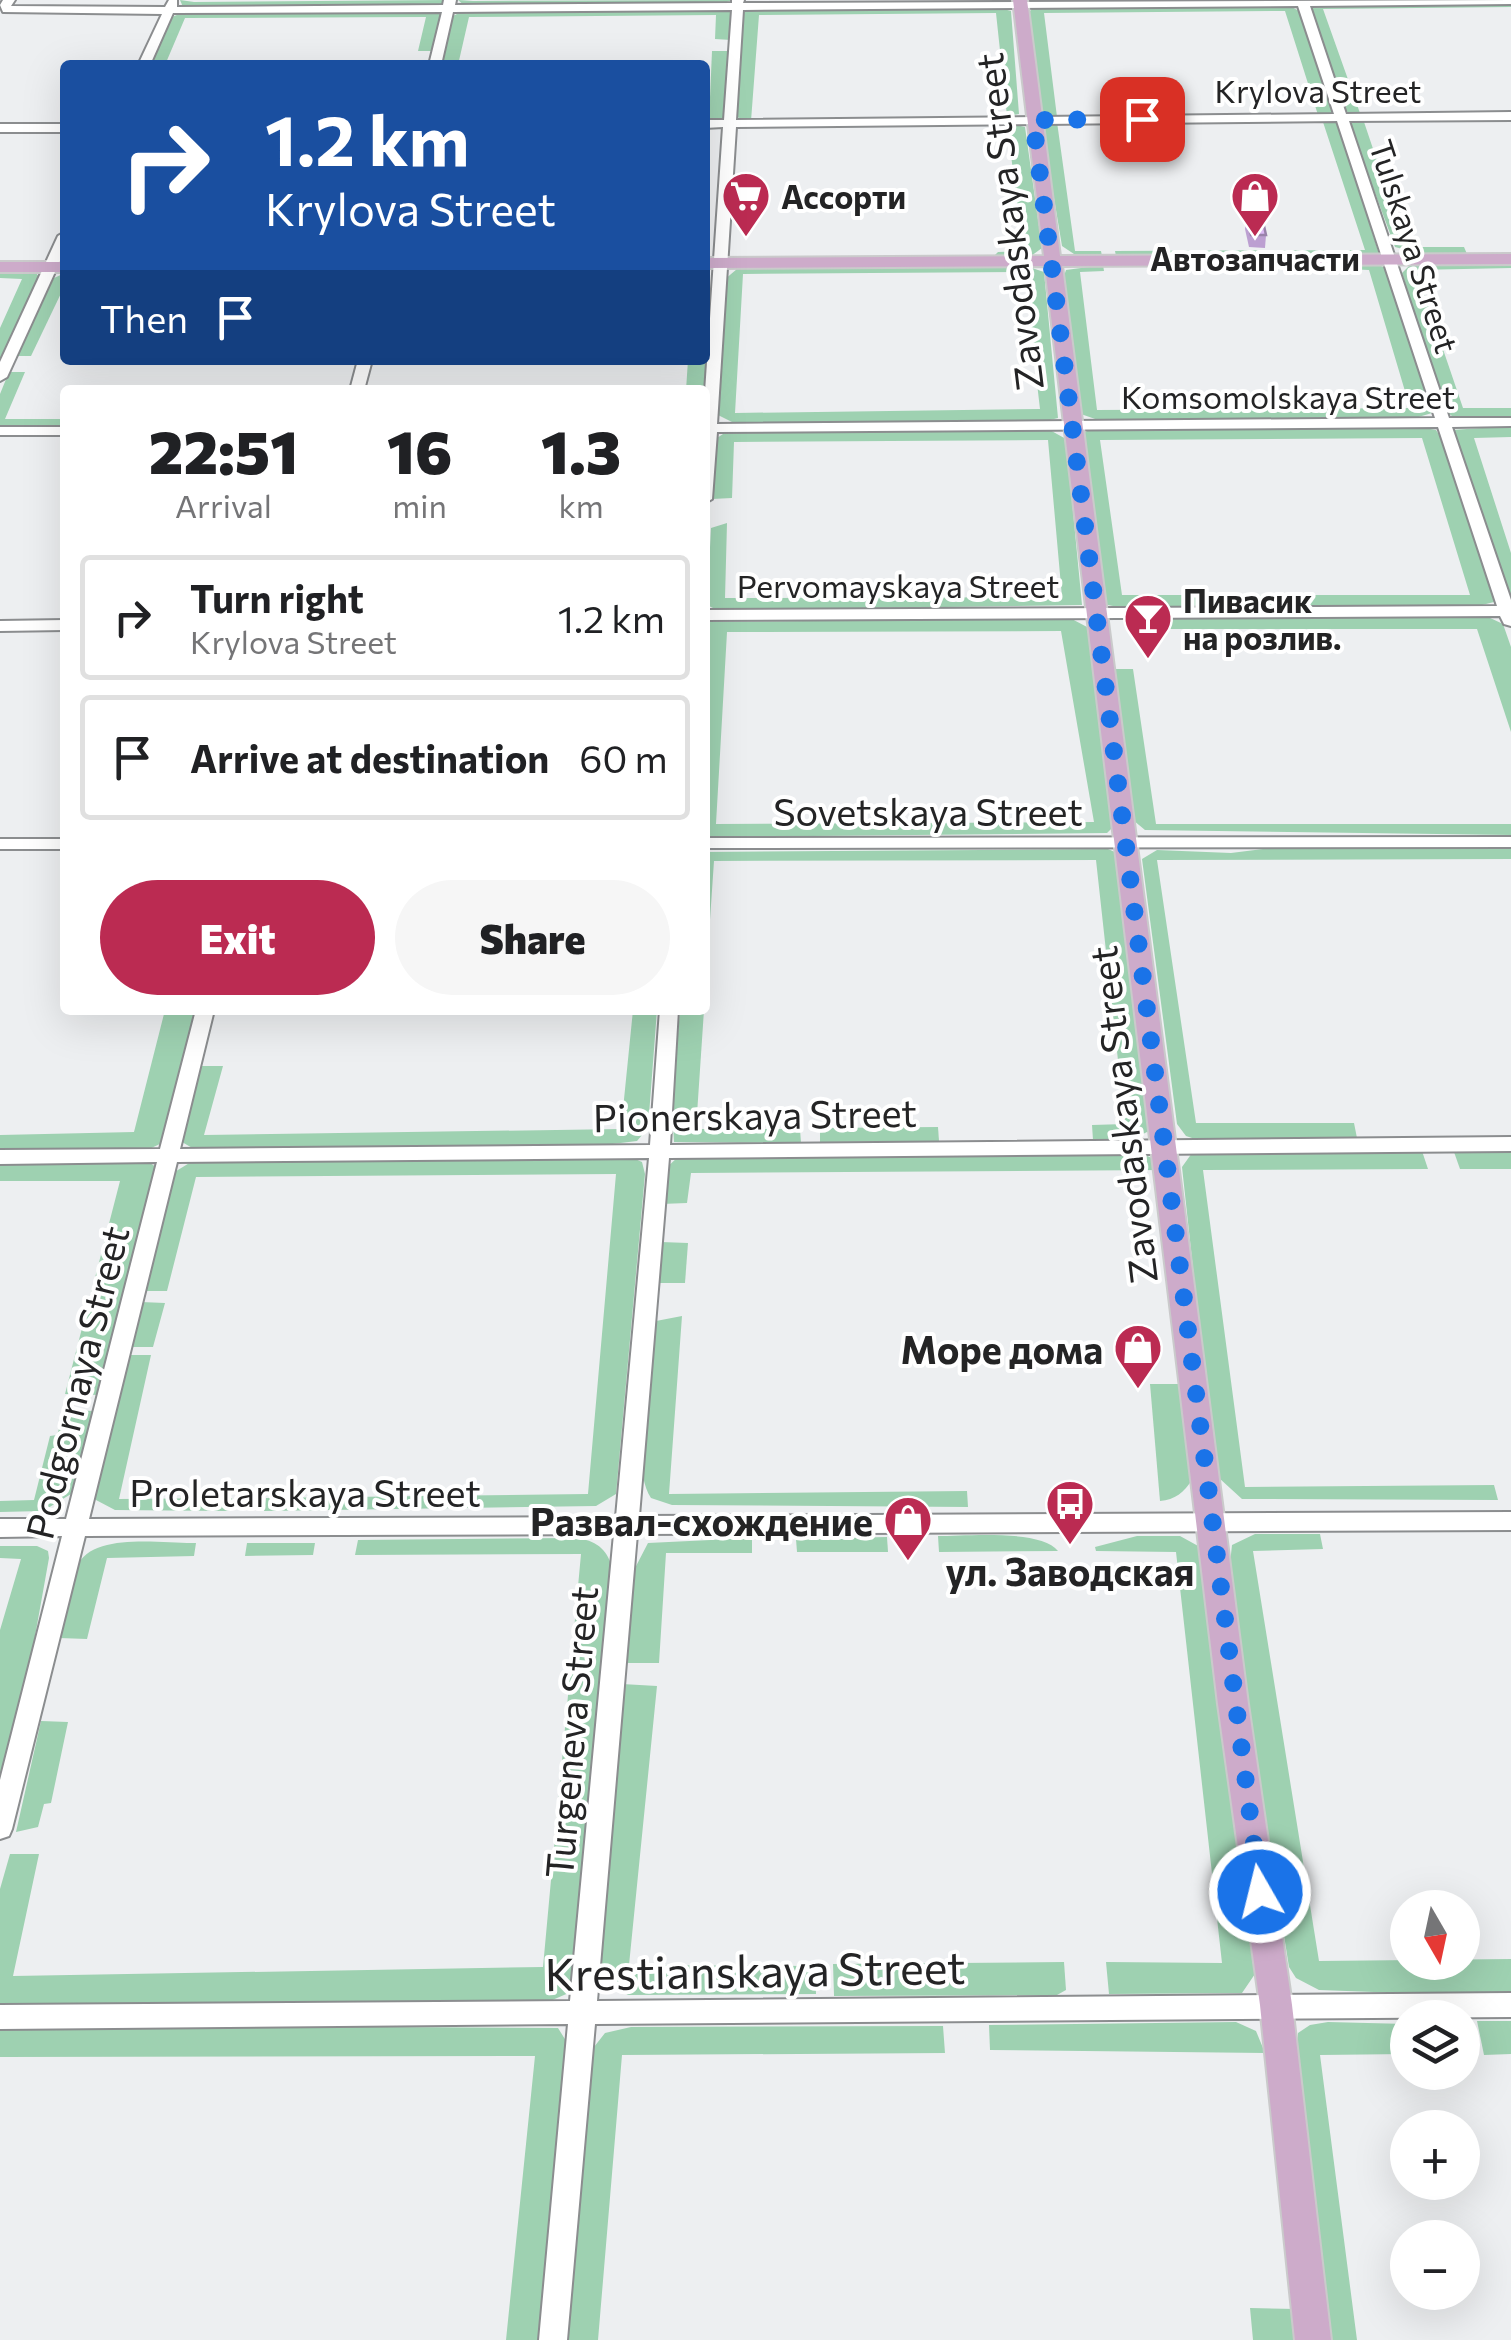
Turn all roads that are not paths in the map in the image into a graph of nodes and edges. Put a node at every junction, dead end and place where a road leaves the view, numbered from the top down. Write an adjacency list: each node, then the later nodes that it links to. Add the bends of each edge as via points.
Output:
1 (9, 0): 7 (street, via 4,9 10,11)
2 (1302, 1): 3 (street); 4 (street); 11 (street, Tulskaya Street)
3 (1511, 1)
4 (1020, 2): 5 (street); 12 (main road, Zavodaskaya Street)
5 (737, 3): 6 (street); 14 (street)
6 (449, 4): 7 (street); 9 (street)
7 (172, 5): 8 (street)
8 (146, 60)
9 (436, 60)
10 (1511, 116): 11 (street, Krylova Street)
11 (1344, 118): 12 (street, Krylova Street); 17 (street, Tulskaya Street)
12 (1033, 120): 14 (street, Krylova Street); 19 (main road, Zavodaskaya Street)
13 (710, 124): 14 (street, Krylova Street)
14 (728, 124): 20 (street)
15 (0, 128): 16 (street)
16 (60, 128)
17 (1392, 259): 18 (main road); 19 (main road); 25 (street, Tulskaya Street)
18 (1511, 259)
19 (1052, 261): 20 (main road); 27 (main road, Zavodaskaya Street)
20 (712, 263): 23 (street)
21 (0, 267): 22 (main road)
22 (58, 267): 24 (street)
23 (710, 329)
24 (0, 377)
25 (1444, 422): 26 (street, Komsomolskaya Street); 27 (street, Komsomolskaya Street); 33 (street, Tulskaya Street)
26 (1511, 422)
27 (1071, 425): 28 (street, Komsomolskaya Street); 31 (main road, Zavodaskaya Street)
28 (710, 428)
29 (0, 431): 30 (street)
30 (60, 431)
31 (1094, 614): 32 (street, Pervomayskaya Street); 33 (street, Pervomayskaya Street); 36 (main road, Zavodaskaya Street)
32 (710, 615)
33 (1510, 615)
34 (60, 625): 35 (street)
35 (0, 626)
36 (1126, 841): 37 (street, Sovetskaya Street); 38 (street, Sovetskaya Street); 44 (main road, Zavodaskaya Street)
37 (1511, 842)
38 (710, 843)
39 (0, 844): 40 (street)
40 (60, 844)
41 (205, 1015): 46 (street, Podgornaya Street)
42 (668, 1015): 45 (street, Turgeneva Street)
43 (1511, 1144): 44 (street, Pionerskaya Street)
44 (1166, 1146): 45 (street, Pionerskaya Street); 50 (main road, Zavodaskaya Street)
45 (660, 1151): 46 (street, Pionerskaya Street); 49 (street, Turgeneva Street)
46 (168, 1156): 47 (street, Pionerskaya Street); 52 (street, Podgornaya Street)
47 (0, 1158)
48 (1511, 1521): 50 (street, Proletarskaya Street)
49 (625, 1523): 50 (street, Proletarskaya Street); 52 (street, Proletarskaya Street); 56 (street, Turgeneva Street)
50 (1211, 1523): 54 (main road, Zavodaskaya Street)
51 (0, 1528): 52 (street, Proletarskaya Street)
52 (75, 1528): 53 (street, Podgornaya Street)
53 (0, 1829)
54 (1276, 2005): 55 (street, Krestianskaya Street); 56 (street, Krestianskaya Street); 59 (main road, Zavodaskaya Street)
55 (1511, 2005)
56 (584, 2013): 57 (street, Krestianskaya Street); 58 (street, Turgeneva Street)
57 (0, 2017)
58 (553, 2340)
59 (1313, 2340)

